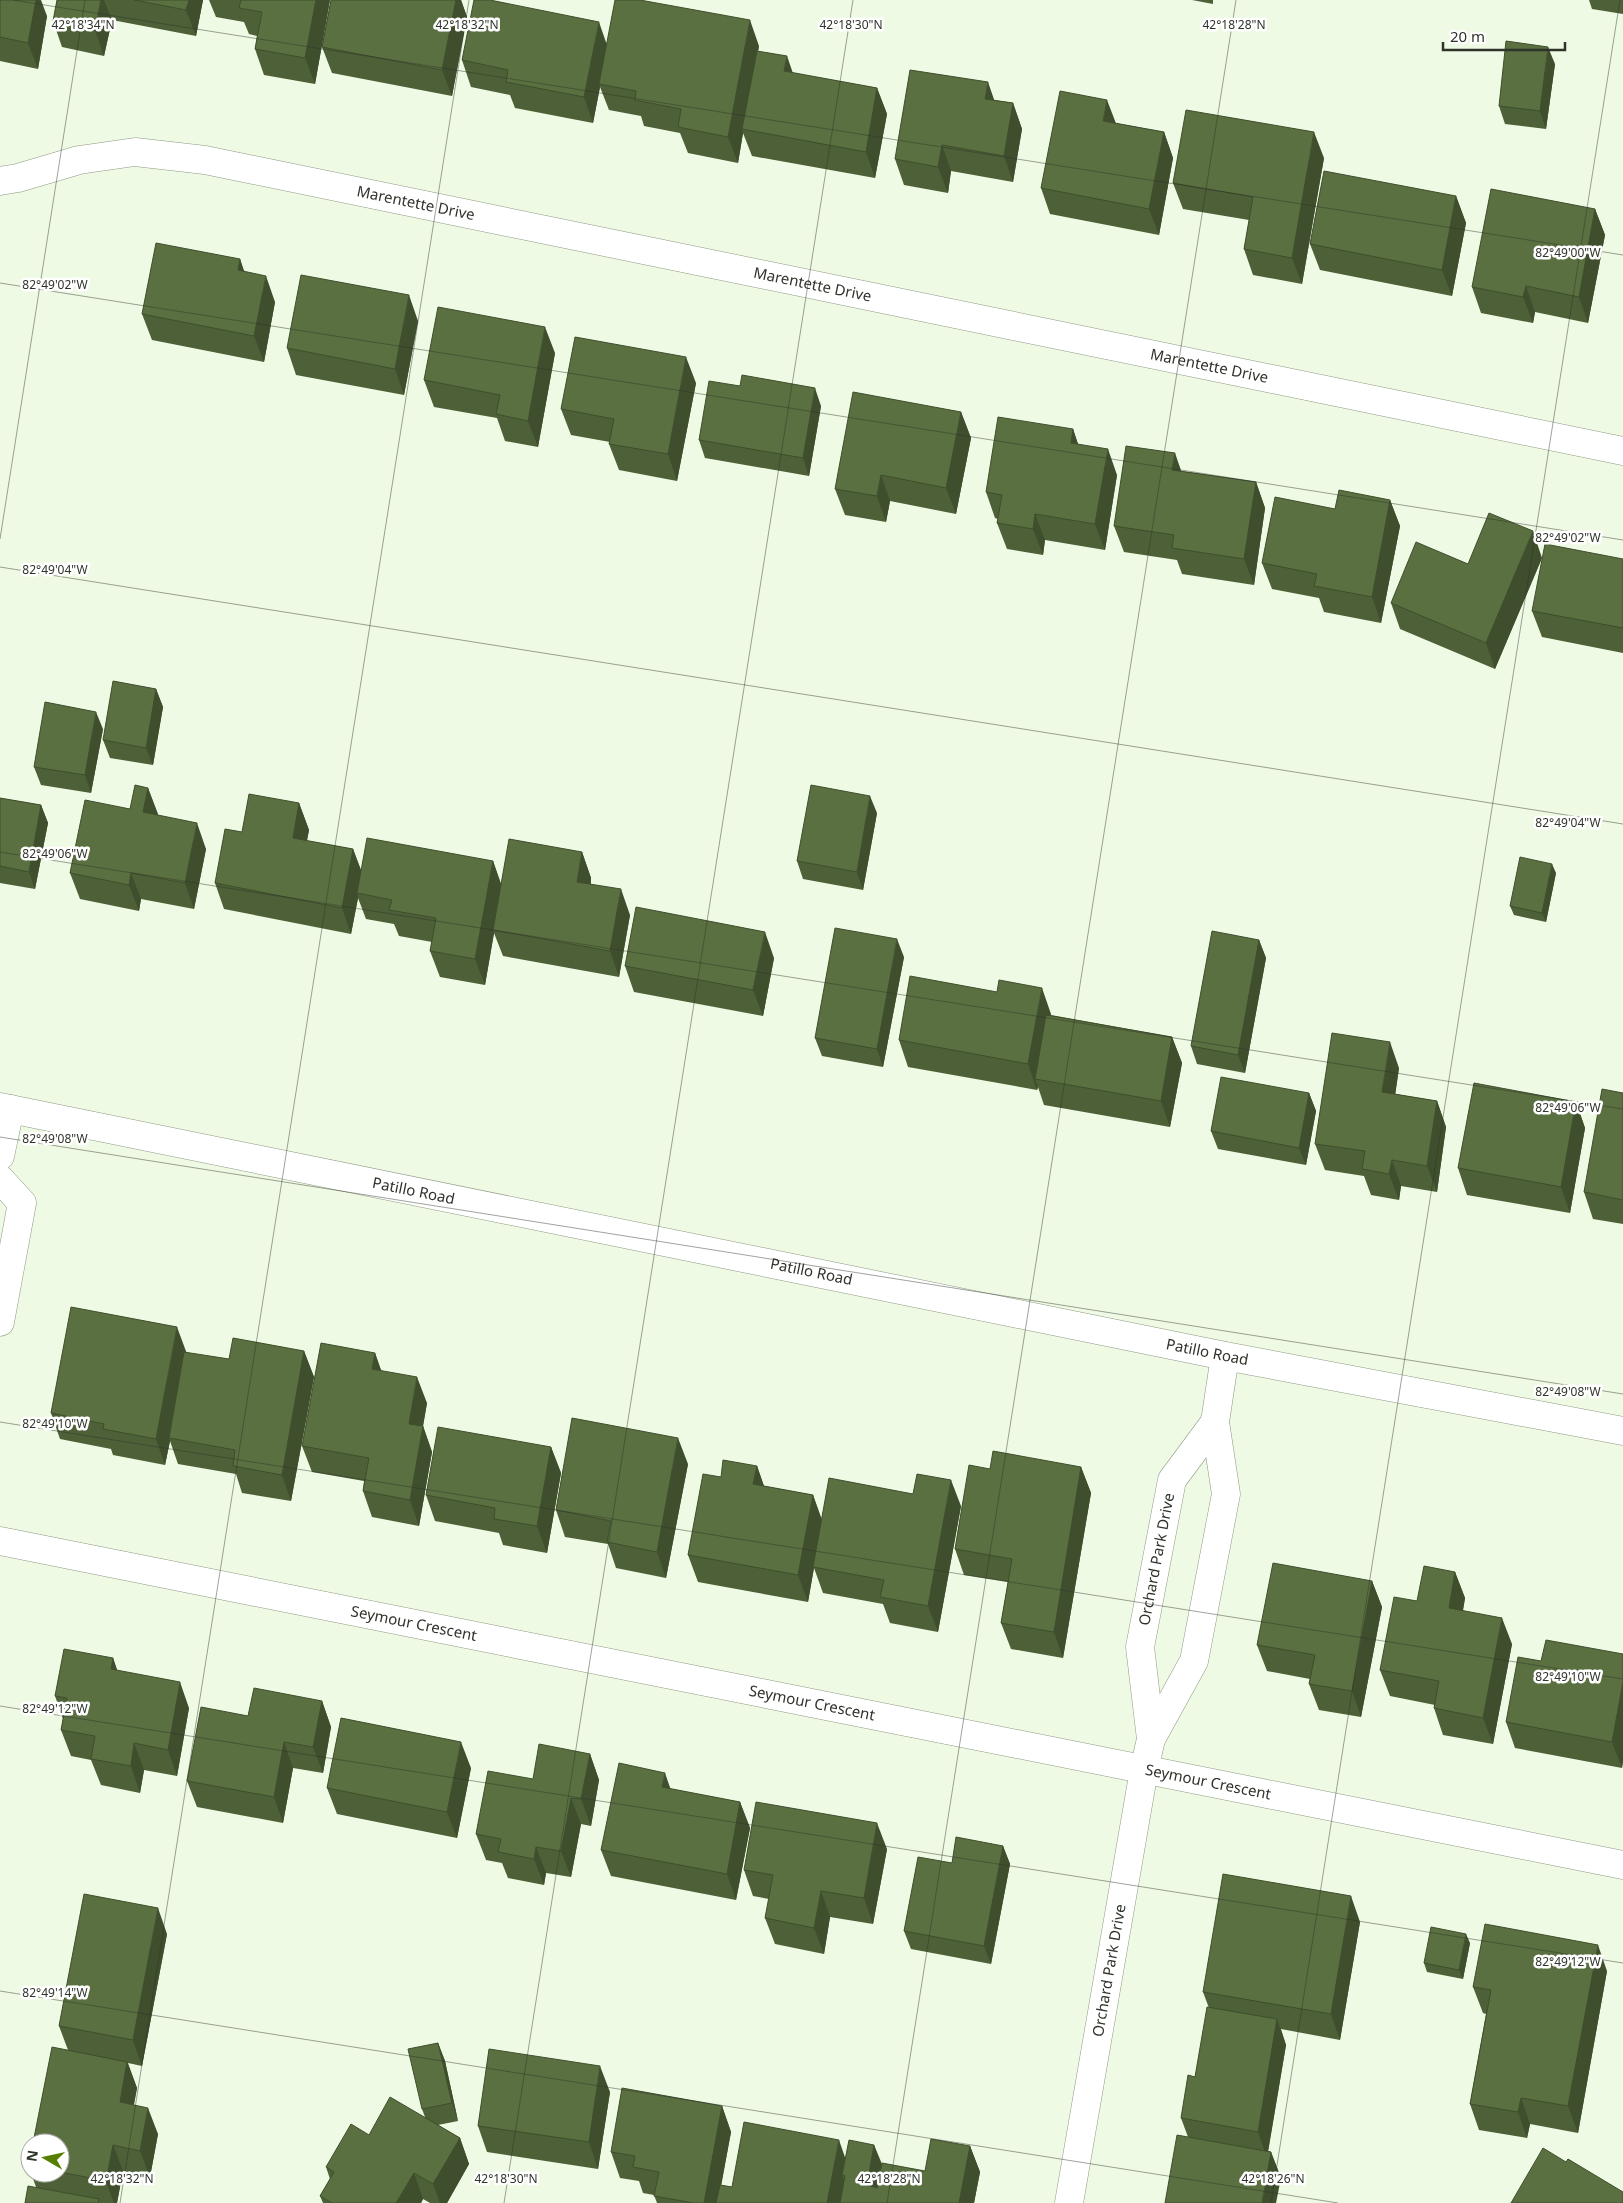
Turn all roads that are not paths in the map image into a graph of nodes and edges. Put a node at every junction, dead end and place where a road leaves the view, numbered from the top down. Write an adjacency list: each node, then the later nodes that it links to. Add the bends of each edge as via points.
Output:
1 (0, 180): 2 (street, Marentette Drive, via 79,160 135,152 205,160)
2 (1623, 451)
3 (5, 1108): 4 (street); 7 (street, Patillo Road)
4 (0, 1156)
5 (0, 1179): 6 (street, via 22,1204)
6 (0, 1322)
7 (1225, 1356): 8 (street, Orchard Park Drive); 9 (street, Patillo Road)
8 (1215, 1422): 11 (street, Orchard Park Drive, via 1226,1494 1194,1661); 11 (street, Orchard Park Drive, via 1172,1480 1140,1647)
9 (1623, 1431)
10 (0, 1541): 12 (street, Seymour Crescent)
11 (1151, 1739): 12 (street, Orchard Park Drive)
12 (1144, 1770): 13 (street, Seymour Crescent); 14 (street, Orchard Park Drive)
13 (1623, 1865)
14 (1069, 2203)

